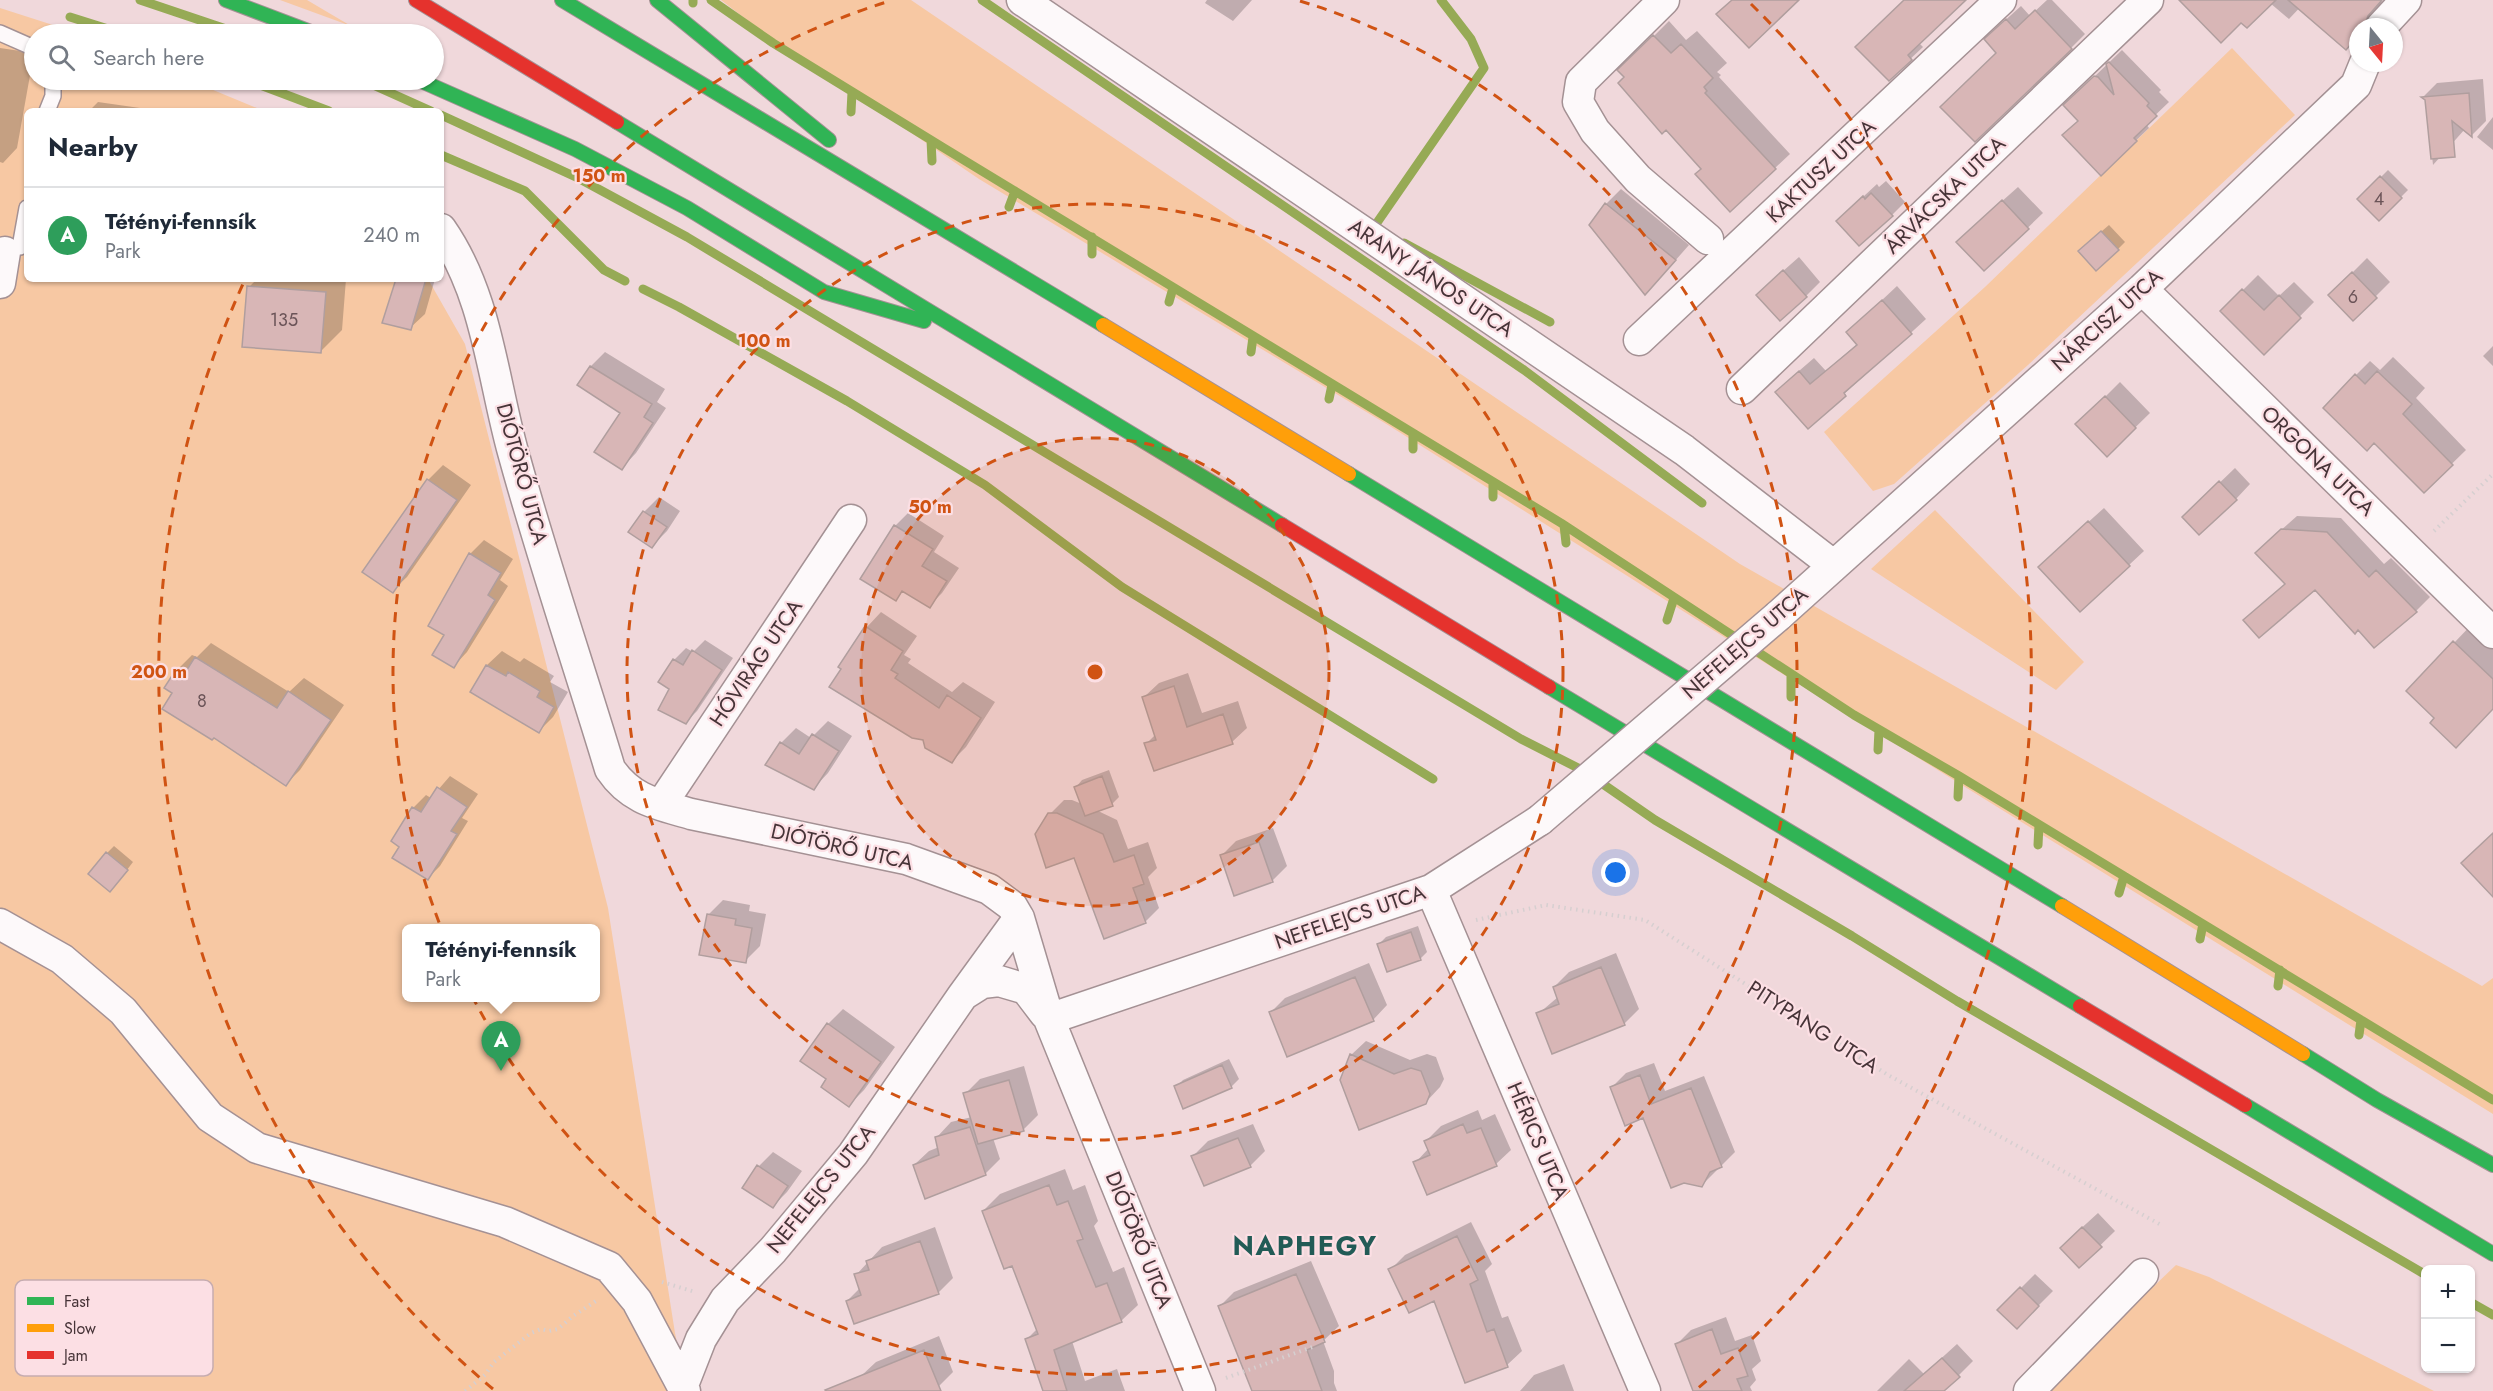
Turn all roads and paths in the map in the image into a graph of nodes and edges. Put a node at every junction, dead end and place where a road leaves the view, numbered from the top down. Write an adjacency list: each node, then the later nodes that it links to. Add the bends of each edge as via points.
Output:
1 (226, 0): 11 (highway)
2 (416, 0): 25 (highway)
3 (562, 0): 19 (highway)
4 (657, 0): 19 (highway)
5 (1022, 0): 31 (street, ARANY JÁNOS UTCA, via 1684,450)
6 (1664, 0): 21 (street, via 1581,82 1578,102 1595,131 1638,179)
7 (2001, 0): 26 (street, KAKTUSZ UTCA)
8 (2148, 0): 27 (street, ÁRVÁCSKA UTCA)
9 (2406, 0): 10 (street)
10 (2389, 18)
11 (290, 24)
12 (0, 33): 13 (lane)
13 (24, 44)
14 (2361, 72): 24 (street, NÁRCISZ UTCA, via 2356,85)
15 (53, 90): 17 (lane)
16 (442, 90): 25 (highway, via 575,149 687,208 824,292)
17 (48, 108)
18 (24, 217): 22 (lane)
19 (930, 222): 40 (highway)
20 (444, 233): 33 (street, DIÓTÖRŐ UTCA, via 472,287 487,334 513,451 610,769 633,795)
21 (1708, 239)
22 (13, 249): 23 (street)
23 (0, 283)
24 (2142, 289): 30 (street, ORGONA UTCA); 31 (street, NÁRCISZ UTCA)
25 (969, 334): 42 (highway, via 1574,703)
26 (1639, 340)
27 (1742, 389)
28 (2493, 474): 30 (path)
29 (851, 520): 33 (street, HÓVIRÁG UTCA)
30 (2413, 554): 32 (street, ORGONA UTCA)
31 (1833, 566): 34 (street, NEFELEJCS UTCA, bridge, via 1540,820)
32 (2493, 633)
33 (661, 806): 35 (street, DIÓTÖRŐ UTCA, via 906,859 989,889 1012,906)
34 (1431, 890): 37 (street, HÉRICS UTCA); 39 (street, NEFELEJCS UTCA)
35 (1018, 918): 38 (street, NEFELEJCS UTCA); 39 (street, DIÓTÖRŐ UTCA)
36 (0, 924): 44 (street, via 62,959 123,1011 210,1117 257,1148 505,1222)
37 (1446, 926): 41 (path, PITYPANG UTCA, via 1546,905 1645,920 1888,1075); 50 (street, HÉRICS UTCA)
38 (963, 994): 39 (street, via 982,983 999,981 1026,989); 45 (street, NEFELEJCS UTCA, via 853,1154 773,1250)
39 (1049, 1019): 48 (street, DIÓTÖRŐ UTCA)
40 (2493, 1166)
41 (2163, 1226)
42 (2493, 1254)
43 (2143, 1274): 51 (street)
44 (616, 1276): 45 (path); 47 (street, via 637,1301); 49 (path, via 558,1329 531,1333)
45 (725, 1300): 47 (street, NEFELEJCS UTCA, via 701,1339)
46 (1315, 1346): 48 (path)
47 (684, 1388)
48 (1199, 1389)
49 (465, 1391)
50 (1645, 1391)
51 (2029, 1391)

